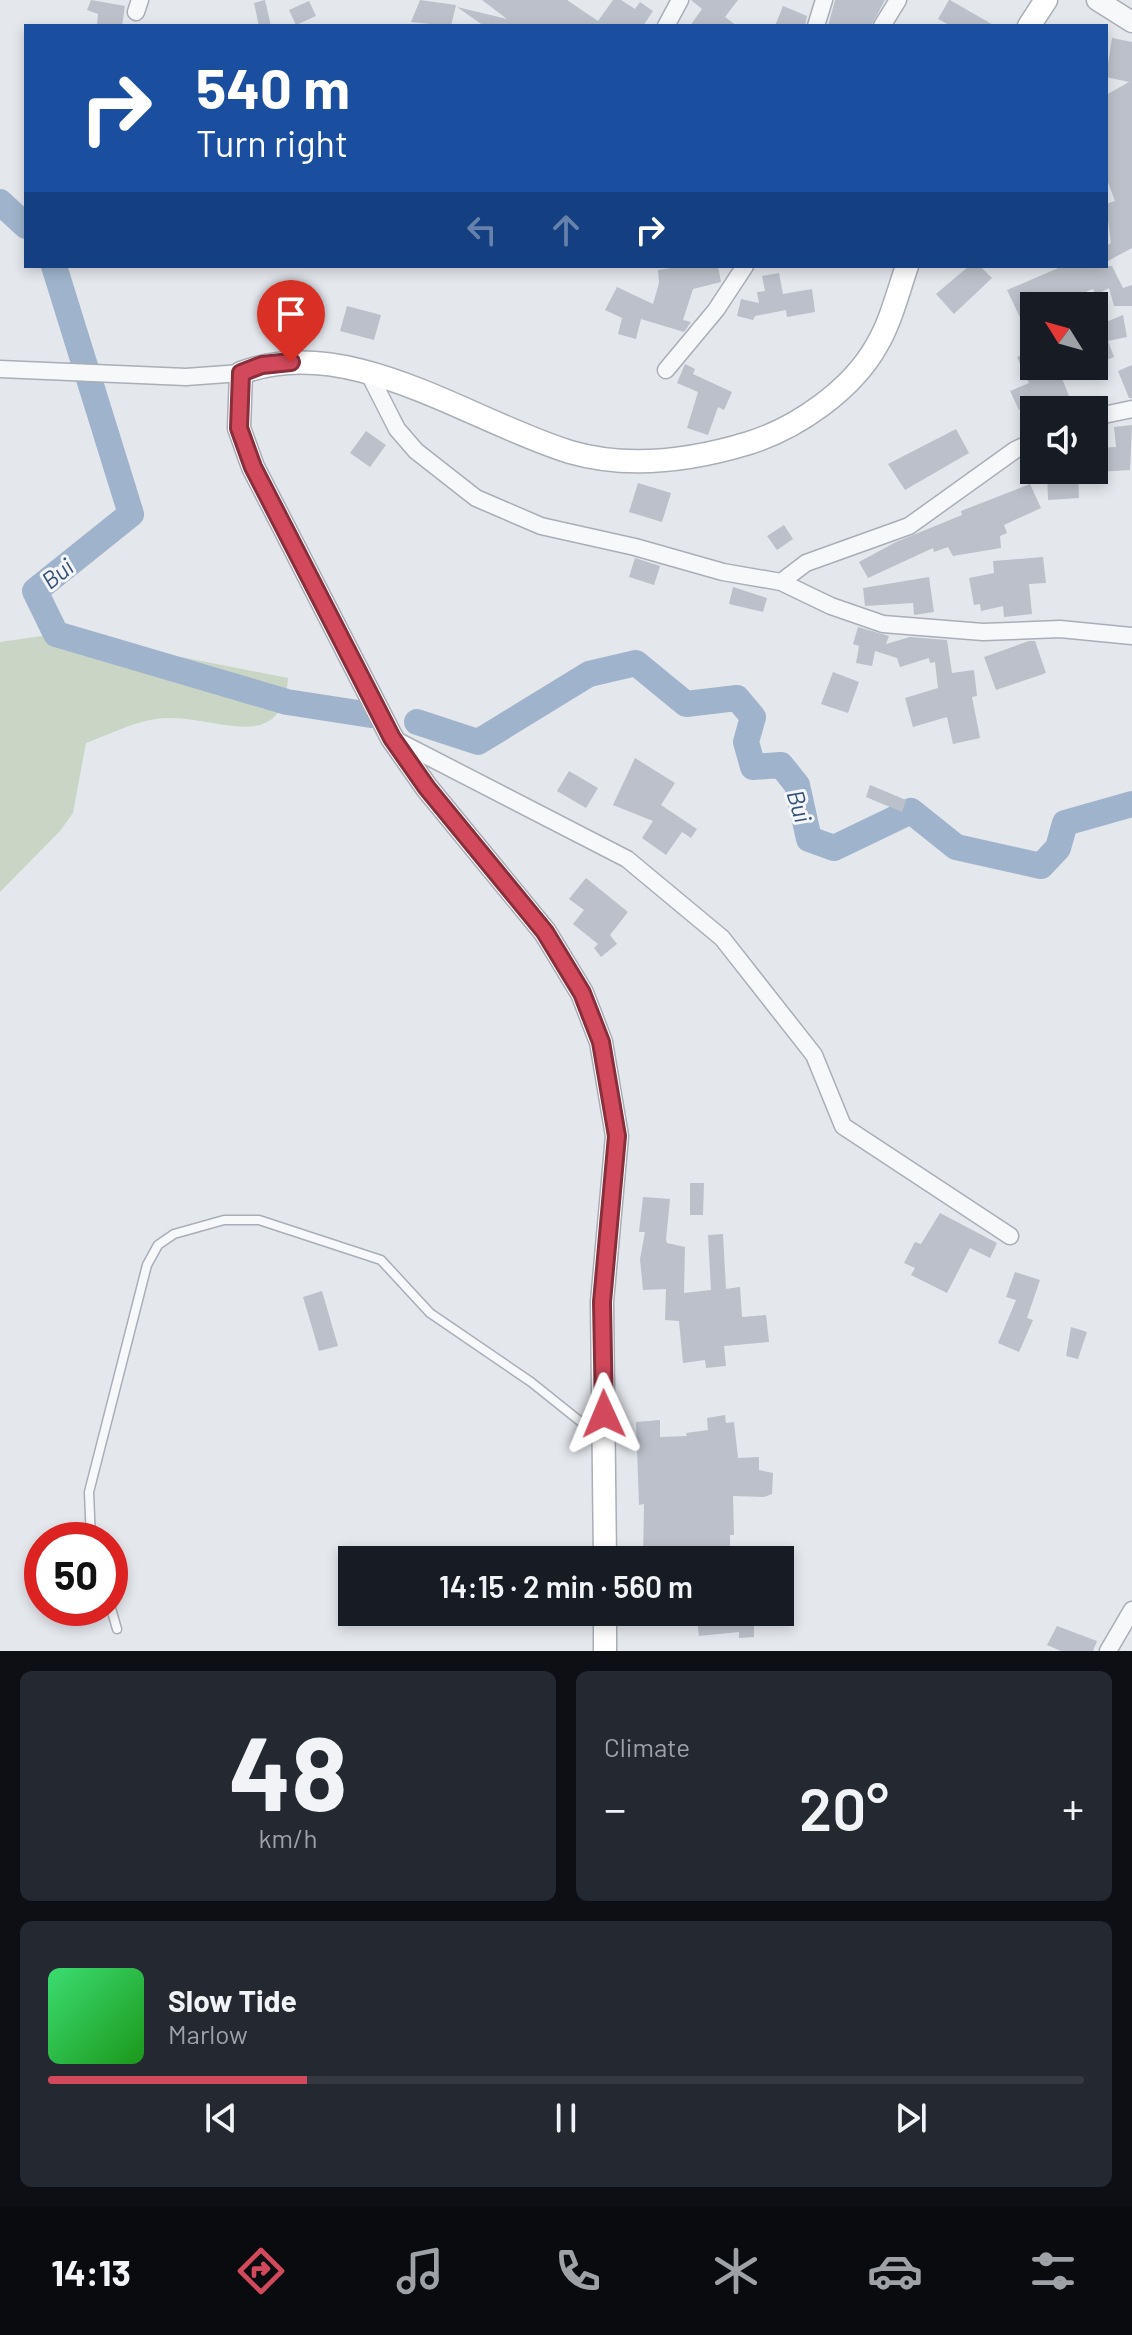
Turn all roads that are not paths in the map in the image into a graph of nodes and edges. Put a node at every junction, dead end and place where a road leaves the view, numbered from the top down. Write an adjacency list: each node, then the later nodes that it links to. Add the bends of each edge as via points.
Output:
1 (680, 0): 6 (street)
2 (824, 0): 7 (street)
3 (898, 0): 8 (street)
4 (1097, 0): 5 (street)
5 (1132, 22)
6 (667, 24)
7 (817, 24)
8 (883, 24)
9 (744, 268): 12 (street)
10 (906, 268): 13 (main road, via 877,346 859,371 824,403 770,437 705,457 607,459 570,452)
11 (0, 369): 14 (street, via 186,377)
12 (666, 370)
13 (368, 372): 14 (main road, via 291,362); 18 (street, via 397,429 416,451 476,498 541,526)
14 (241, 373): 20 (main road, via 239,428 253,467)
15 (1132, 409): 16 (street)
16 (1108, 414)
17 (1020, 448): 18 (street, via 909,526 806,563)
18 (781, 582): 19 (street, via 883,624)
19 (1132, 636)
20 (392, 738): 21 (street, via 627,859 722,938 814,1055 843,1126); 22 (main road, via 545,932 582,993 601,1042 617,1136 602,1302)
21 (1010, 1236)
22 (605, 1441): 23 (lane, via 430,1313 381,1260 259,1220 224,1220 174,1234 158,1245 147,1265 89,1492); 24 (main road)
23 (90, 1522)
24 (605, 1546)
25 (1132, 1610): 30 (street)
26 (116, 1626): 28 (lane)
27 (605, 1626): 29 (main road)
28 (117, 1629)
29 (605, 1651)
30 (1108, 1651)

